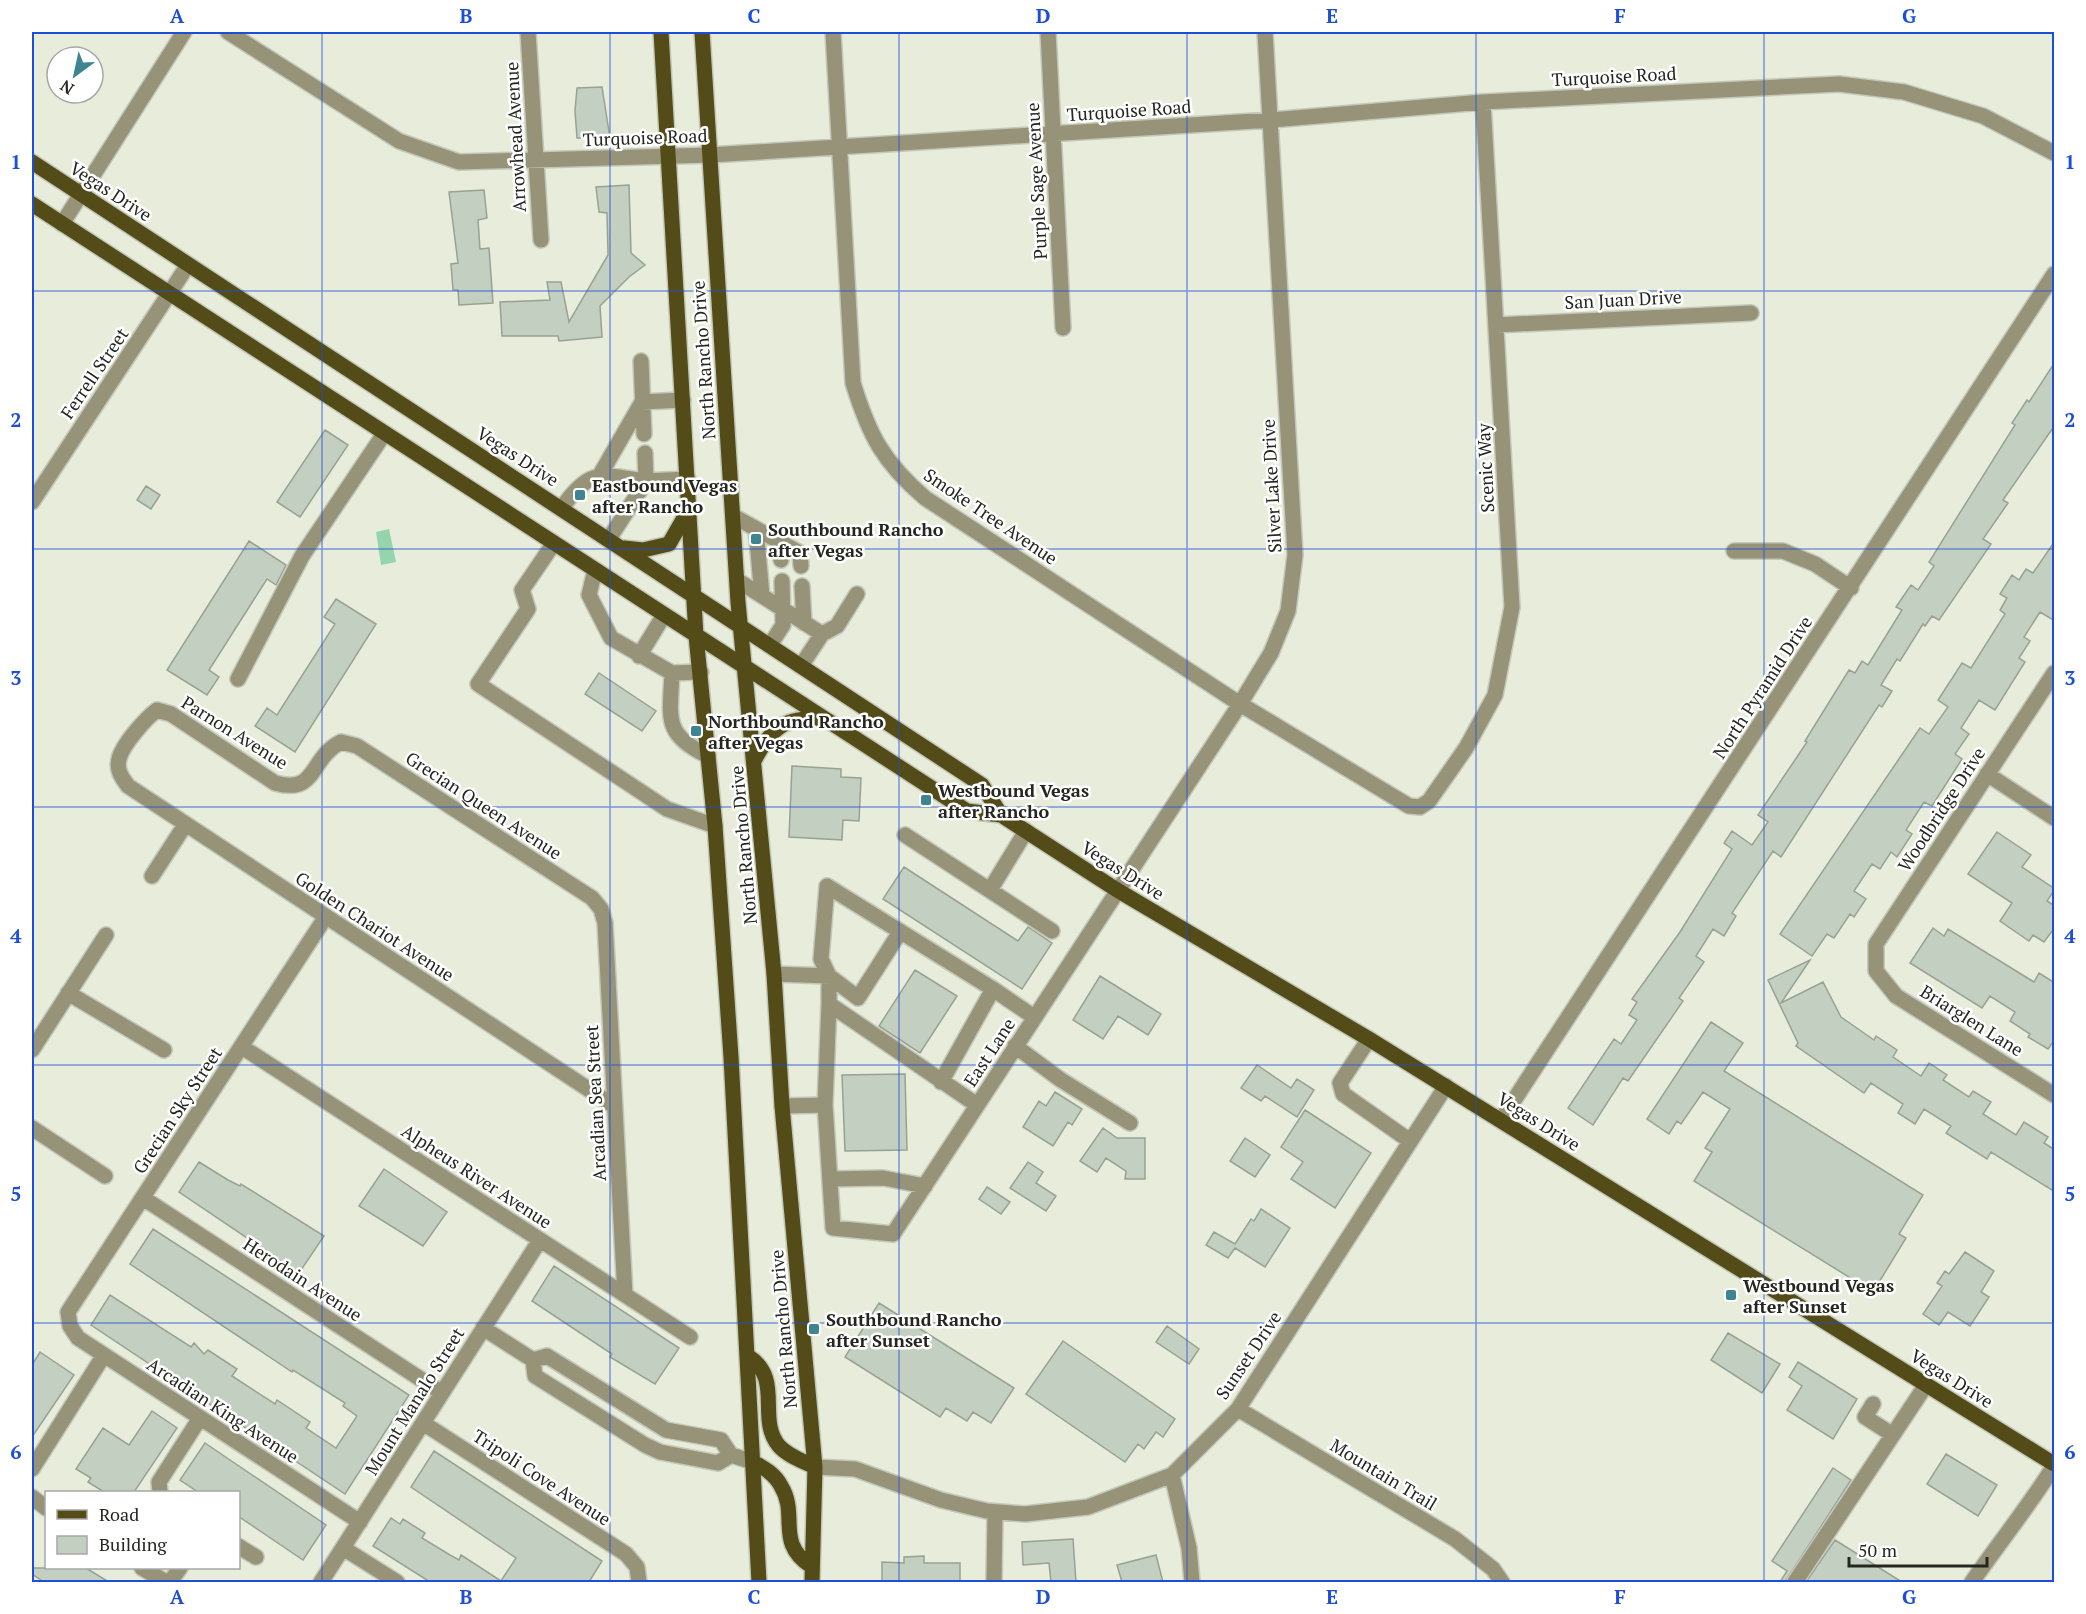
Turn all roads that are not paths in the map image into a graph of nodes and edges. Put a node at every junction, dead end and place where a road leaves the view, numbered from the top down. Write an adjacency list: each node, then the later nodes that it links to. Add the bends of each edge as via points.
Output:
1 (184, 32): 18 (street)
2 (228, 32): 16 (street, Turquoise Road, via 399,141 459,162)
3 (528, 32): 16 (street, Arrowhead Avenue)
4 (661, 32): 15 (main road, North Rancho Drive)
5 (702, 32): 14 (main road, North Rancho Drive)
6 (833, 32): 12 (street, Smoke Tree Avenue)
7 (1048, 32): 11 (street, Purple Sage Avenue)
8 (1265, 32): 10 (street, Silver Lake Drive)
9 (1483, 102): 10 (street, Turquoise Road); 13 (street, Turquoise Road, via 1839,84 1904,92 1983,116); 26 (street, Scenic Way)
10 (1271, 120): 11 (street, Turquoise Road); 72 (street, Silver Lake Drive, via 1295,555 1288,611 1270,653)
11 (1054, 134): 12 (street, Turquoise Road); 27 (street, Purple Sage Avenue)
12 (840, 147): 14 (street, Turquoise Road); 72 (street, Smoke Tree Avenue, via 853,383 863,415 890,465 925,498)
13 (2055, 153)
14 (710, 155): 15 (street, Turquoise Road); 42 (main road, North Rancho Drive)
15 (668, 157): 16 (street, Turquoise Road); 29 (main road, North Rancho Drive)
16 (536, 160): 21 (street, Arrowhead Avenue)
17 (32, 162): 18 (main road, Vegas Drive)
18 (81, 194): 20 (street); 22 (main road, Vegas Drive)
19 (32, 204): 20 (main road, Vegas Drive)
20 (62, 224): 24 (main road, Vegas Drive)
21 (541, 240)
22 (188, 265): 24 (street, Ferrell Street); 40 (main road, Vegas Drive)
23 (2055, 274): 54 (street, North Pyramid Drive)
24 (170, 294): 31 (main road, Vegas Drive); 37 (street, Ferrell Street)
25 (1751, 313): 26 (street, San Juan Drive)
26 (1496, 325): 79 (street, Scenic Way, via 1512,607 1494,695 1466,748 1429,801)
27 (1063, 328)
28 (640, 361): 30 (street)
29 (683, 400): 30 (street); 36 (main road, North Rancho Drive)
30 (642, 402): 32 (street); 35 (street)
31 (384, 434): 45 (main road, Vegas Drive); 71 (street, via 302,556)
32 (644, 434)
33 (645, 453): 38 (street)
34 (32, 472): 37 (street)
35 (600, 475): 38 (street); 40 (street, via 577,486)
36 (688, 479): 38 (street); 41 (main road, North Rancho Drive)
37 (45, 481): 39 (street, Ferrell Street)
38 (646, 481): 46 (street)
39 (32, 502)
40 (562, 508): 46 (main road, Vegas Drive)
41 (689, 508): 46 (main road, via 669,544 643,550); 56 (main road, North Rancho Drive)
42 (733, 516): 43 (street); 51 (main road, North Rancho Drive)
43 (756, 529): 44 (street); 57 (street)
44 (778, 542): 48 (street); 49 (street, via 800,553)
45 (554, 543): 50 (main road, Vegas Drive); 83 (street, via 522,590 528,609 478,684 667,809)
46 (615, 543): 56 (main road, Vegas Drive)
47 (1734, 550): 54 (street, via 1783,551 1815,564)
48 (781, 561)
49 (801, 566)
50 (595, 570): 59 (main road, Vegas Drive); 65 (street, via 589,595 597,611 611,638)
51 (737, 580): 57 (street); 61 (main road, North Rancho Drive)
52 (782, 581): 58 (street)
53 (802, 586): 60 (street)
54 (1851, 588): 113 (street, North Pyramid Drive)
55 (857, 594): 62 (street, via 837,626)
56 (694, 595): 61 (main road, Vegas Drive); 63 (main road, North Rancho Drive)
57 (762, 596): 58 (street)
58 (783, 610): 60 (street); 64 (street, via 783,625)
59 (664, 615): 63 (main road, Vegas Drive); 65 (street)
60 (804, 623): 62 (street)
61 (741, 626): 64 (main road, Vegas Drive); 66 (main road, North Rancho Drive)
62 (822, 634): 67 (street)
63 (696, 636): 66 (main road, Vegas Drive); 68 (main road, North Rancho Drive)
64 (770, 645): 67 (main road, Vegas Drive)
65 (639, 656): 69 (street)
66 (744, 666): 73 (main road, Vegas Drive); 76 (main road, North Rancho Drive)
67 (801, 666): 80 (main road, Vegas Drive, via 982,785)
68 (700, 672): 69 (street); 75 (main road, North Rancho Drive)
69 (672, 673): 75 (street, via 670,708 674,730 685,745)
70 (2055, 673): 78 (street, Woodbridge Drive)
71 (238, 679)
72 (1240, 704): 79 (street, Smoke Tree Avenue, via 1409,806); 88 (street, Silver Lake Drive)
73 (823, 718): 76 (main road, via 781,725 764,742); 80 (main road, Vegas Drive, via 966,810)
74 (341, 742): 77 (street, Parnon Avenue, via 327,749 306,781 292,788 275,783 171,714 158,710 146,718 119,759); 89 (street, Grecian Queen Avenue, via 357,746 592,898)
75 (708, 756): 83 (main road, North Rancho Drive)
76 (755, 759): 95 (main road, North Rancho Drive)
77 (119, 774): 82 (street, Golden Chariot Avenue, via 128,786)
78 (1987, 774): 81 (street); 94 (street, Woodbridge Drive, via 1876,944)
79 (1420, 807)
80 (1001, 815): 84 (main road, Vegas Drive)
81 (2055, 818)
82 (186, 825): 86 (street); 90 (street, Golden Chariot Avenue)
83 (715, 826): 127 (main road, North Rancho Drive)
84 (1026, 831): 87 (street); 88 (main road, Vegas Drive)
85 (905, 835): 87 (street)
86 (152, 876)
87 (990, 890): 91 (street)
88 (1117, 890): 100 (street, East Lane); 101 (main road, Vegas Drive)
89 (601, 909): 111 (street, Arcadian Sea Street, via 605,923)
90 (325, 918): 103 (street, Grecian Sky Street); 111 (street, Golden Chariot Avenue)
91 (1052, 931)
92 (900, 932): 96 (street, via 858,998); 96 (street, via 827,886 821,958); 97 (street)
93 (106, 935): 98 (street)
94 (1876, 971): 108 (street, Briarglen Lane, via 1896,996)
95 (774, 974): 96 (street); 112 (main road, North Rancho Drive)
96 (829, 976): 99 (street)
97 (993, 989): 100 (street); 106 (street)
98 (68, 993): 104 (street); 105 (street)
99 (829, 1004): 106 (street); 109 (street)
100 (1034, 1017): 102 (street, East Lane)
101 (1370, 1039): 107 (main road, Vegas Drive); 116 (street, via 1340,1083 1343,1094)
102 (1015, 1046): 110 (street, East Lane); 114 (street)
103 (242, 1047): 120 (street, Grecian Sky Street); 121 (street, Alpheus River Avenue)
104 (32, 1050)
105 (164, 1050)
106 (941, 1082): 110 (street)
107 (1446, 1086): 113 (main road, Vegas Drive); 116 (street, Sunset Drive)
108 (2055, 1095)
109 (825, 1105): 112 (street); 118 (street)
110 (977, 1105): 119 (street, East Lane)
111 (614, 1106): 122 (street, Arcadian Sea Street)
112 (782, 1107): 141 (main road, North Rancho Drive)
113 (1500, 1120): 130 (main road, Vegas Drive)
114 (1130, 1123)
115 (32, 1128): 117 (street)
116 (1410, 1141): 134 (street, Sunset Drive)
117 (105, 1176)
118 (830, 1179): 119 (street, via 883,1178); 119 (street, East Lane, via 833,1228 893,1234)
119 (925, 1186)
120 (143, 1198): 123 (street, Grecian Sky Street, via 68,1312); 131 (street, Herodain Avenue)
121 (540, 1240): 122 (street, Alpheus River Avenue); 124 (street, Mount Manalo Street)
122 (625, 1295): 125 (street, Alpheus River Avenue)
123 (70, 1326): 126 (street, Arcadian King Avenue, via 78,1338)
124 (483, 1328): 128 (street); 131 (street, Mount Manalo Street)
125 (690, 1337)
126 (104, 1355): 135 (street, Arcadian King Avenue); 142 (street)
127 (748, 1356): 139 (main road, North Rancho Drive); 141 (main road, via 767,1379 773,1437 787,1453)
128 (533, 1360): 129 (street, via 547,1356); 132 (street, via 535,1376)
129 (574, 1373): 132 (street); 138 (street, via 666,1430 721,1440)
130 (1926, 1385): 137 (street); 140 (main road, Vegas Drive)
131 (442, 1393): 136 (street, Mount Manalo Street)
132 (562, 1393): 138 (street, via 660,1452 718,1463)
133 (1874, 1404): 137 (street, via 1865,1417)
134 (1238, 1409): 143 (street, Sunset Drive); 161 (street, Mountain Trail, via 1455,1539 1493,1569)
135 (200, 1418): 144 (street, via 159,1482); 146 (street, Arcadian King Avenue)
136 (423, 1423): 146 (street, Mount Manalo Street); 153 (street, Tripoli Cove Avenue, via 626,1554)
137 (1893, 1435): 162 (street)
138 (731, 1455): 139 (street)
139 (753, 1462): 150 (main road, via 771,1472 781,1485 790,1540 795,1553); 157 (main road, North Rancho Drive)
140 (2055, 1465): 163 (street, via 2032,1503 2006,1532)
141 (815, 1467): 145 (street, Sunset Drive, via 855,1469 941,1500); 150 (main road, North Rancho Drive)
142 (32, 1469)
143 (1172, 1475): 145 (street, Sunset Drive, via 1088,1507 1026,1514); 160 (street, via 1189,1548)
144 (160, 1491)
145 (995, 1512): 159 (street)
146 (360, 1522): 148 (street, Mount Manalo Street)
147 (240, 1547): 149 (street)
148 (343, 1548): 155 (street, Mount Manalo Street); 156 (street)
149 (256, 1557)
150 (811, 1566): 158 (main road, North Rancho Drive)
151 (143, 1569): 154 (street)
152 (179, 1569): 154 (street)
153 (638, 1575)
154 (161, 1581)
155 (321, 1582)
156 (397, 1582)
157 (759, 1582)
158 (812, 1582)
159 (994, 1582)
160 (1192, 1582)
161 (1502, 1582)
162 (1795, 1582)
163 (1972, 1582)

